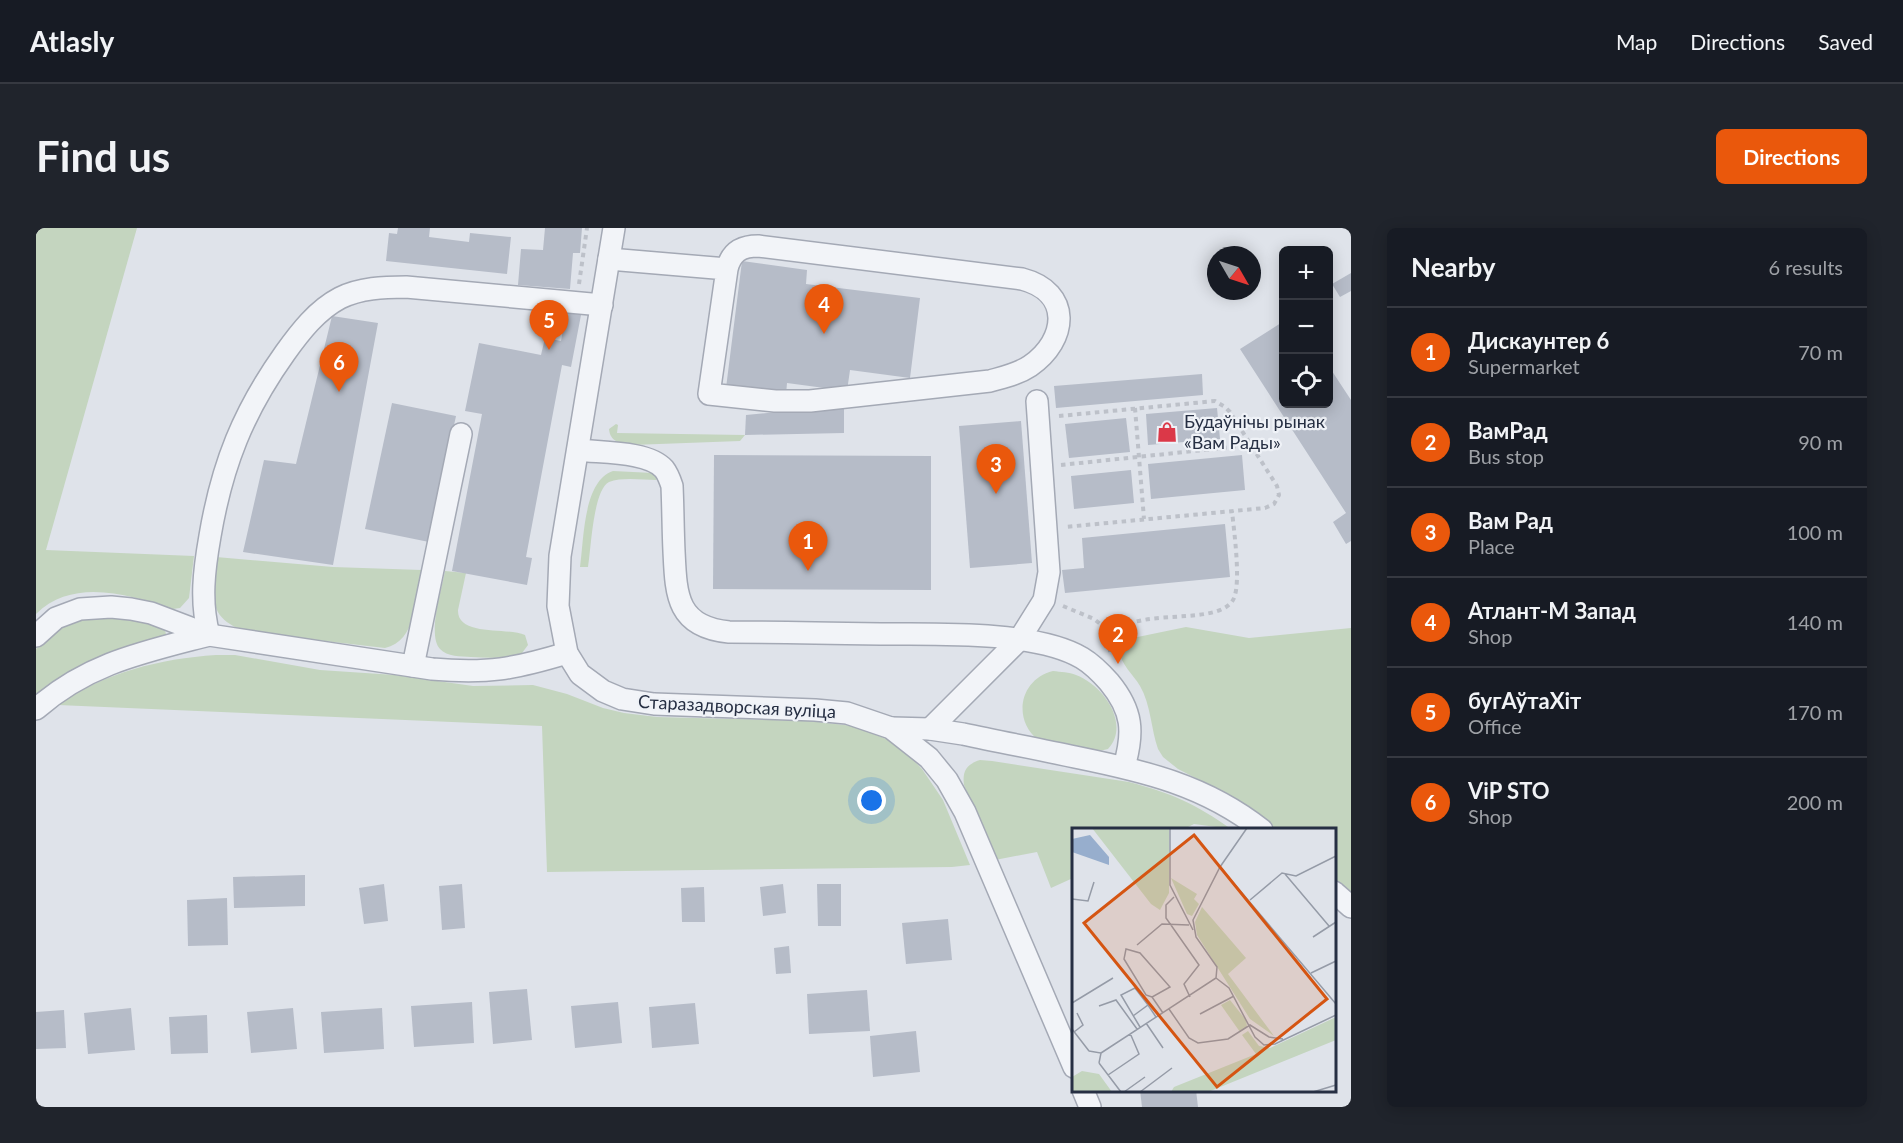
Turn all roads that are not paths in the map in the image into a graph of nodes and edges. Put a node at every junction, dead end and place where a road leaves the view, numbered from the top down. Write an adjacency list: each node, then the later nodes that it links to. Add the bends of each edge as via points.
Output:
1 (614, 228): 2 (street, Старазадворская вуліца)
2 (609, 259): 3 (street); 4 (street, Старазадворская вуліца)
3 (726, 269): 3 (street, via 709,394 810,401 990,381 1030,366 1049,348 1059,330 1054,299 1041,286 1022,279 752,246 734,253)
4 (602, 305): 7 (street, Старазадворская вуліца); 8 (street, via 384,287 361,290 321,310 275,366 244,419 226,463 206,556 203,600)
5 (1038, 409): 10 (street, via 1049,572 1044,600)
6 (461, 434): 12 (street)
7 (578, 450): 10 (street, via 643,457 665,470 672,486 677,594 685,611 700,624 729,632 922,634); 11 (street, Старазадворская вуліца, via 559,574 558,606)
8 (209, 635): 9 (street, via 151,613 111,607 67,613); 12 (street); 13 (street, via 99,668 64,686)
9 (36, 636)
10 (1019, 640): 15 (street); 16 (street, via 1056,647 1081,658 1113,687 1130,723)
11 (567, 653): 12 (street, via 518,668 486,672); 14 (street, Старазадворская вуліца, via 587,681 622,699 654,704 832,711)
12 (413, 666)
13 (36, 709)
14 (891, 728): 15 (street); 20 (street, Старазадворская вуліца, via 929,758 956,794)
15 (930, 729): 16 (street)
16 (1124, 767): 17 (street, via 1201,791)
17 (1259, 828)
18 (1336, 893): 19 (street)
19 (1351, 907)
20 (1072, 1062)
21 (1084, 1092): 22 (street)
22 (1090, 1107)

